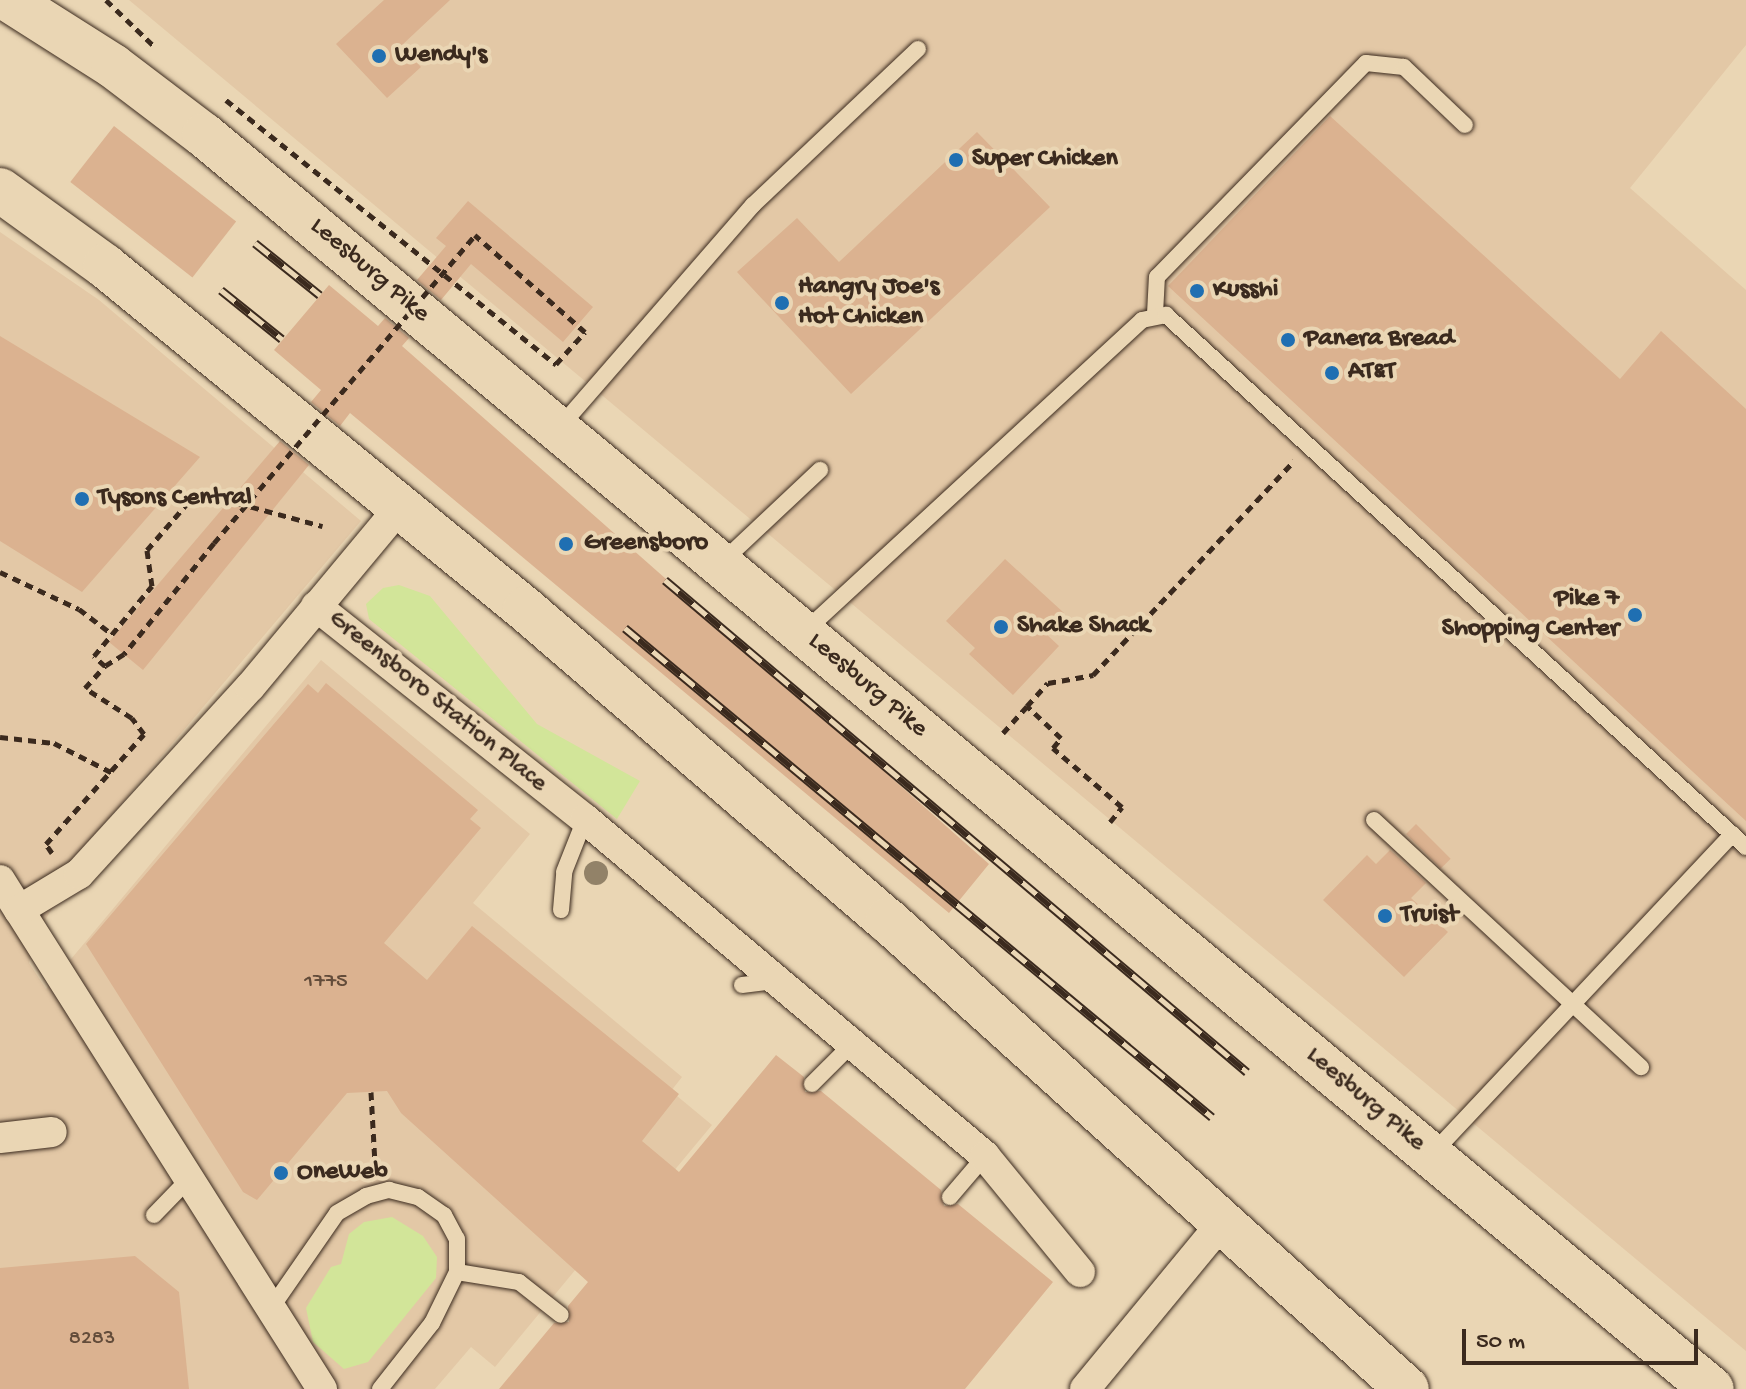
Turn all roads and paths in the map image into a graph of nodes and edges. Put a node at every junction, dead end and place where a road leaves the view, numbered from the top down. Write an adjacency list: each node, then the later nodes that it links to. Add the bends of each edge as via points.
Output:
1 (9, 0): 9 (highway, Leesburg Pike, via 113,66 204,135)
2 (106, 0): 4 (path)
3 (918, 49): 9 (lane, via 753,205)
4 (164, 56)
5 (216, 93): 19 (path, bridge, via 556,364 585,332 475,235 214,543 124,654)
6 (1465, 125): 8 (lane, via 1404,67 1366,63 1157,277)
7 (0, 190): 12 (highway, via 105,266)
8 (1155, 314): 10 (lane, via 1166,315); 17 (lane)
9 (559, 428): 14 (highway, Leesburg Pike)
10 (1300, 435): 20 (path, via 1296,458 1093,675 1048,683); 27 (lane)
11 (820, 470): 14 (lane)
12 (400, 507): 16 (street); 48 (highway, via 887,920)
13 (322, 526): 18 (path, via 208,490 197,492 147,550 152,586)
14 (720, 564): 17 (highway, Leesburg Pike)
15 (0, 572): 18 (path, via 79,609)
16 (316, 606): 24 (street, Greensboro Station Place); 31 (street, Greensboro Station Place, via 79,874)
17 (803, 633): 42 (highway, Leesburg Pike)
18 (112, 634): 19 (path, via 94,656)
19 (105, 666): 23 (path, via 85,688 132,718 144,734)
20 (1027, 706): 21 (path); 26 (path, via 1061,738 1053,748 1122,807)
21 (1003, 733)
22 (0, 737): 23 (path, via 68,747)
23 (113, 773): 29 (path, via 46,844)
24 (585, 819): 32 (lane, via 564,872); 33 (street, Greensboro Station Place)
25 (1374, 820): 35 (lane)
26 (1110, 822)
27 (1732, 834): 28 (lane); 35 (lane)
28 (1746, 847)
29 (52, 853)
30 (0, 880): 31 (street)
31 (19, 910): 45 (street)
32 (561, 910)
33 (778, 980): 34 (lane); 36 (street, Greensboro Station Place)
34 (742, 985)
35 (1572, 1003): 37 (lane); 42 (lane)
36 (853, 1043): 38 (lane); 43 (street, Greensboro Station Place)
37 (1641, 1067)
38 (812, 1084)
39 (371, 1092): 44 (path)
40 (52, 1132): 41 (street)
41 (0, 1138)
42 (1431, 1155): 57 (highway, Leesburg Pike)
43 (985, 1156): 46 (lane); 50 (street, Greensboro Station Place)
44 (375, 1164)
45 (187, 1181): 47 (lane); 51 (street)
46 (950, 1197)
47 (154, 1215)
48 (1221, 1224): 55 (street); 56 (highway)
49 (457, 1272): 51 (lane, via 457,1239 444,1215 418,1197 389,1190 337,1213); 52 (lane, via 519,1282); 54 (lane, via 432,1323)
50 (1080, 1272)
51 (272, 1307): 53 (street)
52 (561, 1315)
53 (322, 1389)
54 (380, 1389)
55 (1085, 1389)
56 (1407, 1389)
57 (1712, 1389)

